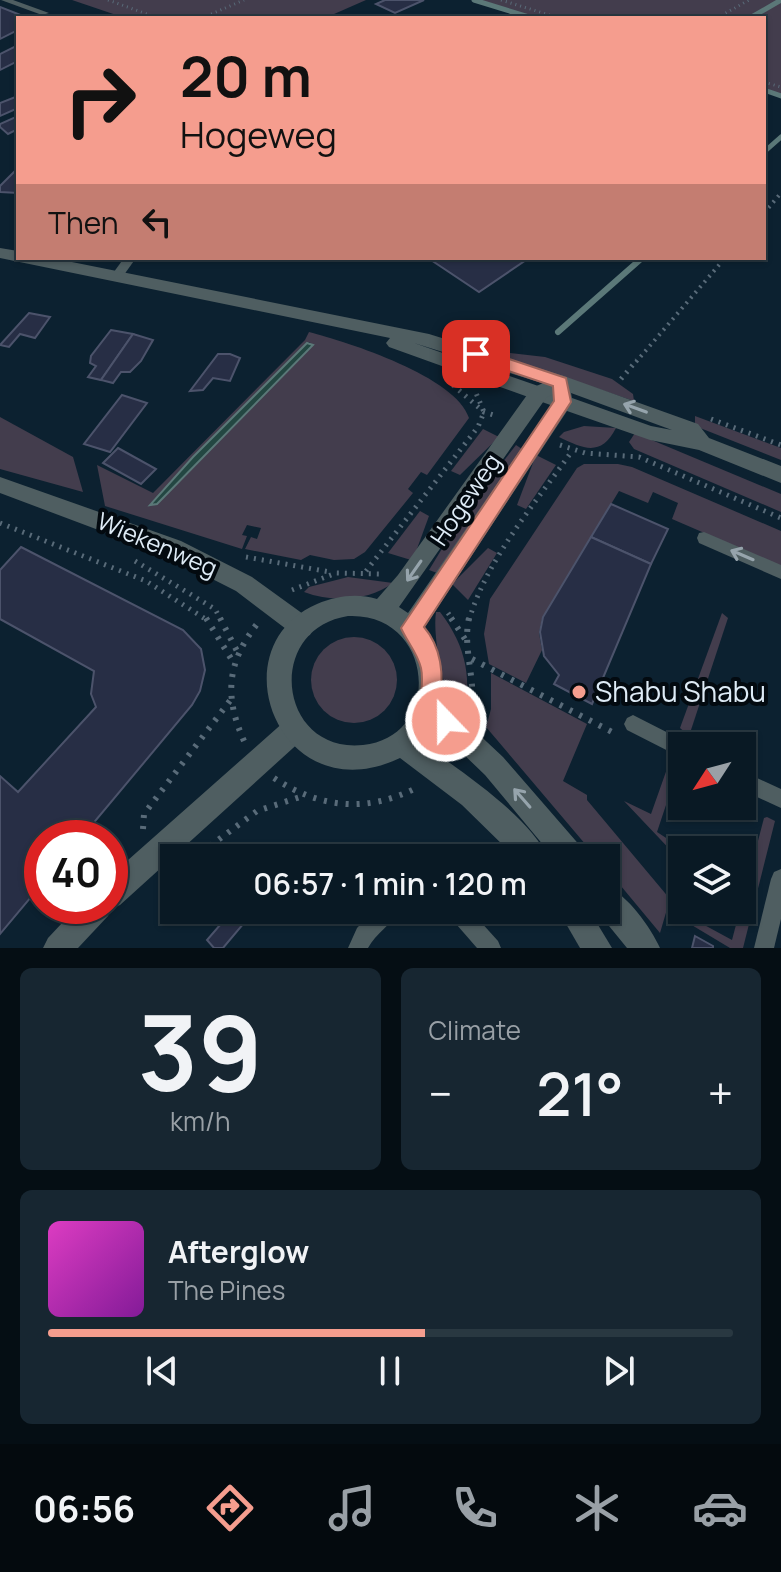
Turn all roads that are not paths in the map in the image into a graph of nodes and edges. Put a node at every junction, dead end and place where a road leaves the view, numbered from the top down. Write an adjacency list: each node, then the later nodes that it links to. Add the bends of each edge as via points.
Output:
1 (5, 0): 2 (lane)
2 (45, 13)
3 (129, 260): 5 (lane)
4 (61, 261): 5 (street)
5 (117, 276): 6 (street)
6 (335, 321): 7 (street, via 429,340); 8 (street)
7 (562, 392): 8 (street, Hogeweg); 9 (street, via 650,433 702,443); 15 (street, Hogeweg, via 541,436)
8 (539, 393): 13 (street, Hogeweg, one-way to 13)
9 (781, 475)
10 (0, 485): 14 (street, Wiekenweg, via 173,548 244,584)
11 (704, 538): 12 (lane, one-way to 11)
12 (781, 572)
13 (382, 610): 14 (street, via 340,608); 15 (street)
14 (302, 627): 17 (street, via 284,655 277,688)
15 (411, 628): 16 (street, via 422,640 433,671)
16 (429, 704): 19 (street); 24 (street, one-way to 16, via 494,766)
17 (294, 730): 19 (street, via 325,752 344,757 373,754); 25 (street)
18 (630, 732): 20 (lane)
19 (400, 743): 23 (street)
20 (668, 744)
21 (756, 787): 22 (lane)
22 (781, 799)
23 (523, 844)
24 (560, 844)
25 (128, 879)
26 (781, 879): 37 (lane)
27 (620, 917): 36 (street)
28 (81, 924): 32 (street)
29 (375, 924): 33 (lane)
30 (470, 924): 34 (lane)
31 (581, 924): 35 (street)
32 (58, 948)
33 (358, 948)
34 (491, 948)
35 (597, 948)
36 (645, 948)
37 (764, 948)

